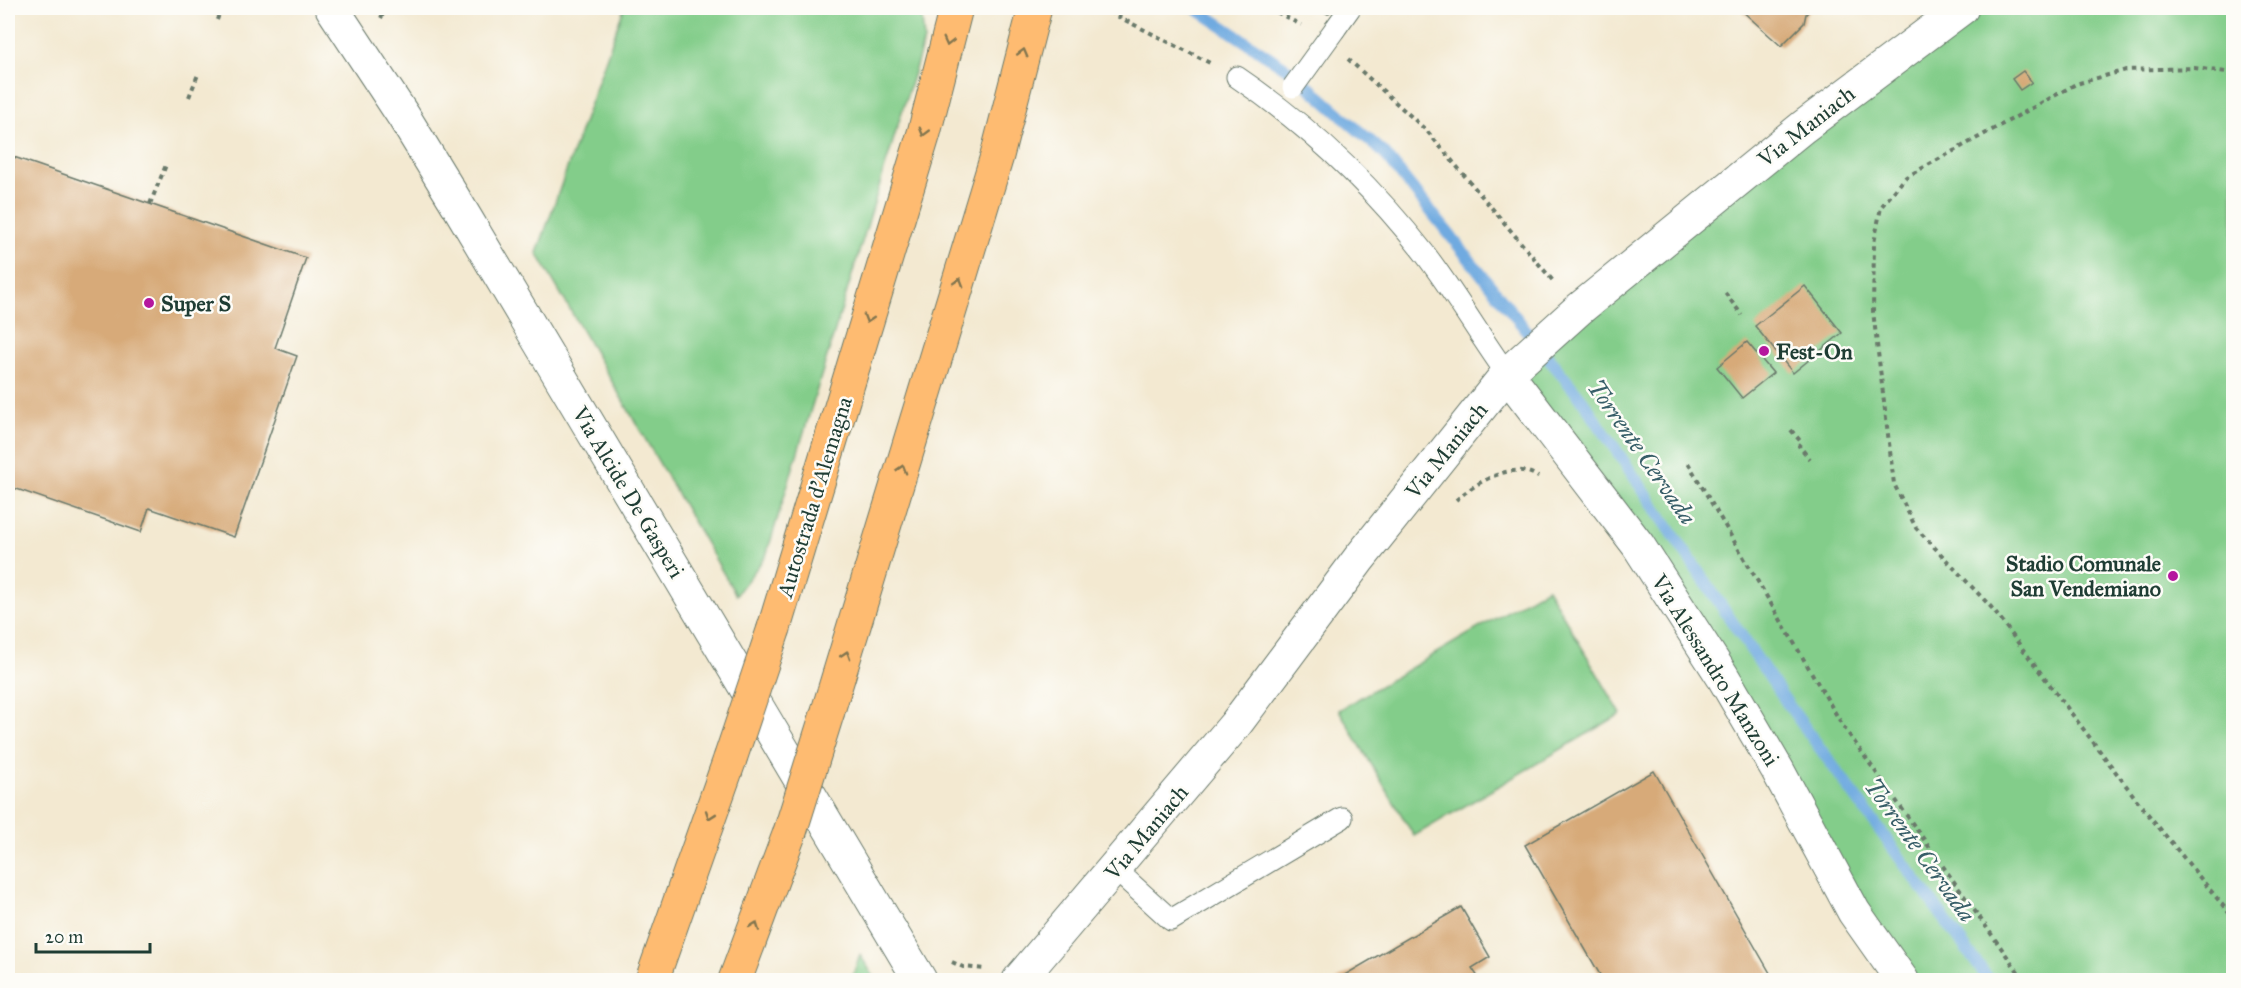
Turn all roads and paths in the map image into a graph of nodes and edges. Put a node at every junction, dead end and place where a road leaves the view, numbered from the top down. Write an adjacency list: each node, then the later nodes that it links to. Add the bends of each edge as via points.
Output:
1 (221, 8): 9 (path)
2 (332, 8): 32 (street, Via Alcide De Gasperi, via 440,177)
3 (956, 8): 30 (highway, Autostrada d'Alemagna, one-way to 30, bridge, via 917,155 774,628)
4 (1035, 8): 31 (highway, one-way to 4, bridge, via 790,832 828,711 987,190)
5 (1101, 8): 13 (path)
6 (1269, 8): 10 (path)
7 (1350, 8): 10 (lane)
8 (1962, 8): 20 (street, Via Maniach, via 1803,127)
9 (217, 20)
10 (1331, 34): 15 (lane, bridge); 20 (path, via 1427,131)
11 (199, 72): 14 (path)
12 (2234, 73): 29 (path, via 2194,68 2126,70 2076,84 1906,177 1881,207 1874,243 1873,311 1894,484 1916,528 1991,607 2143,808)
13 (1237, 77): 15 (lane)
14 (189, 98)
15 (1281, 107): 21 (lane, via 1366,186)
16 (166, 165): 17 (path)
17 (150, 204)
18 (1725, 293): 19 (path)
19 (1742, 315)
20 (1571, 316): 21 (street, Via Maniach)
21 (1516, 366): 28 (street, Via Maniach, via 1359,559 1235,724); 34 (street, Via Alessandro Manzoni, via 1723,677 1854,912)
22 (1791, 430): 23 (path)
23 (1810, 459)
24 (1688, 462): 35 (path, via 1844,726)
25 (1542, 480): 26 (path, via 1534,474 1513,471 1487,478)
26 (1454, 501)
27 (1342, 818): 28 (lane, via 1171,920)
28 (1115, 869): 33 (street, Via Maniach)
29 (2234, 919)
30 (652, 981)
31 (735, 981)
32 (920, 981)
33 (1019, 981)
34 (1902, 981)
35 (2024, 981)

